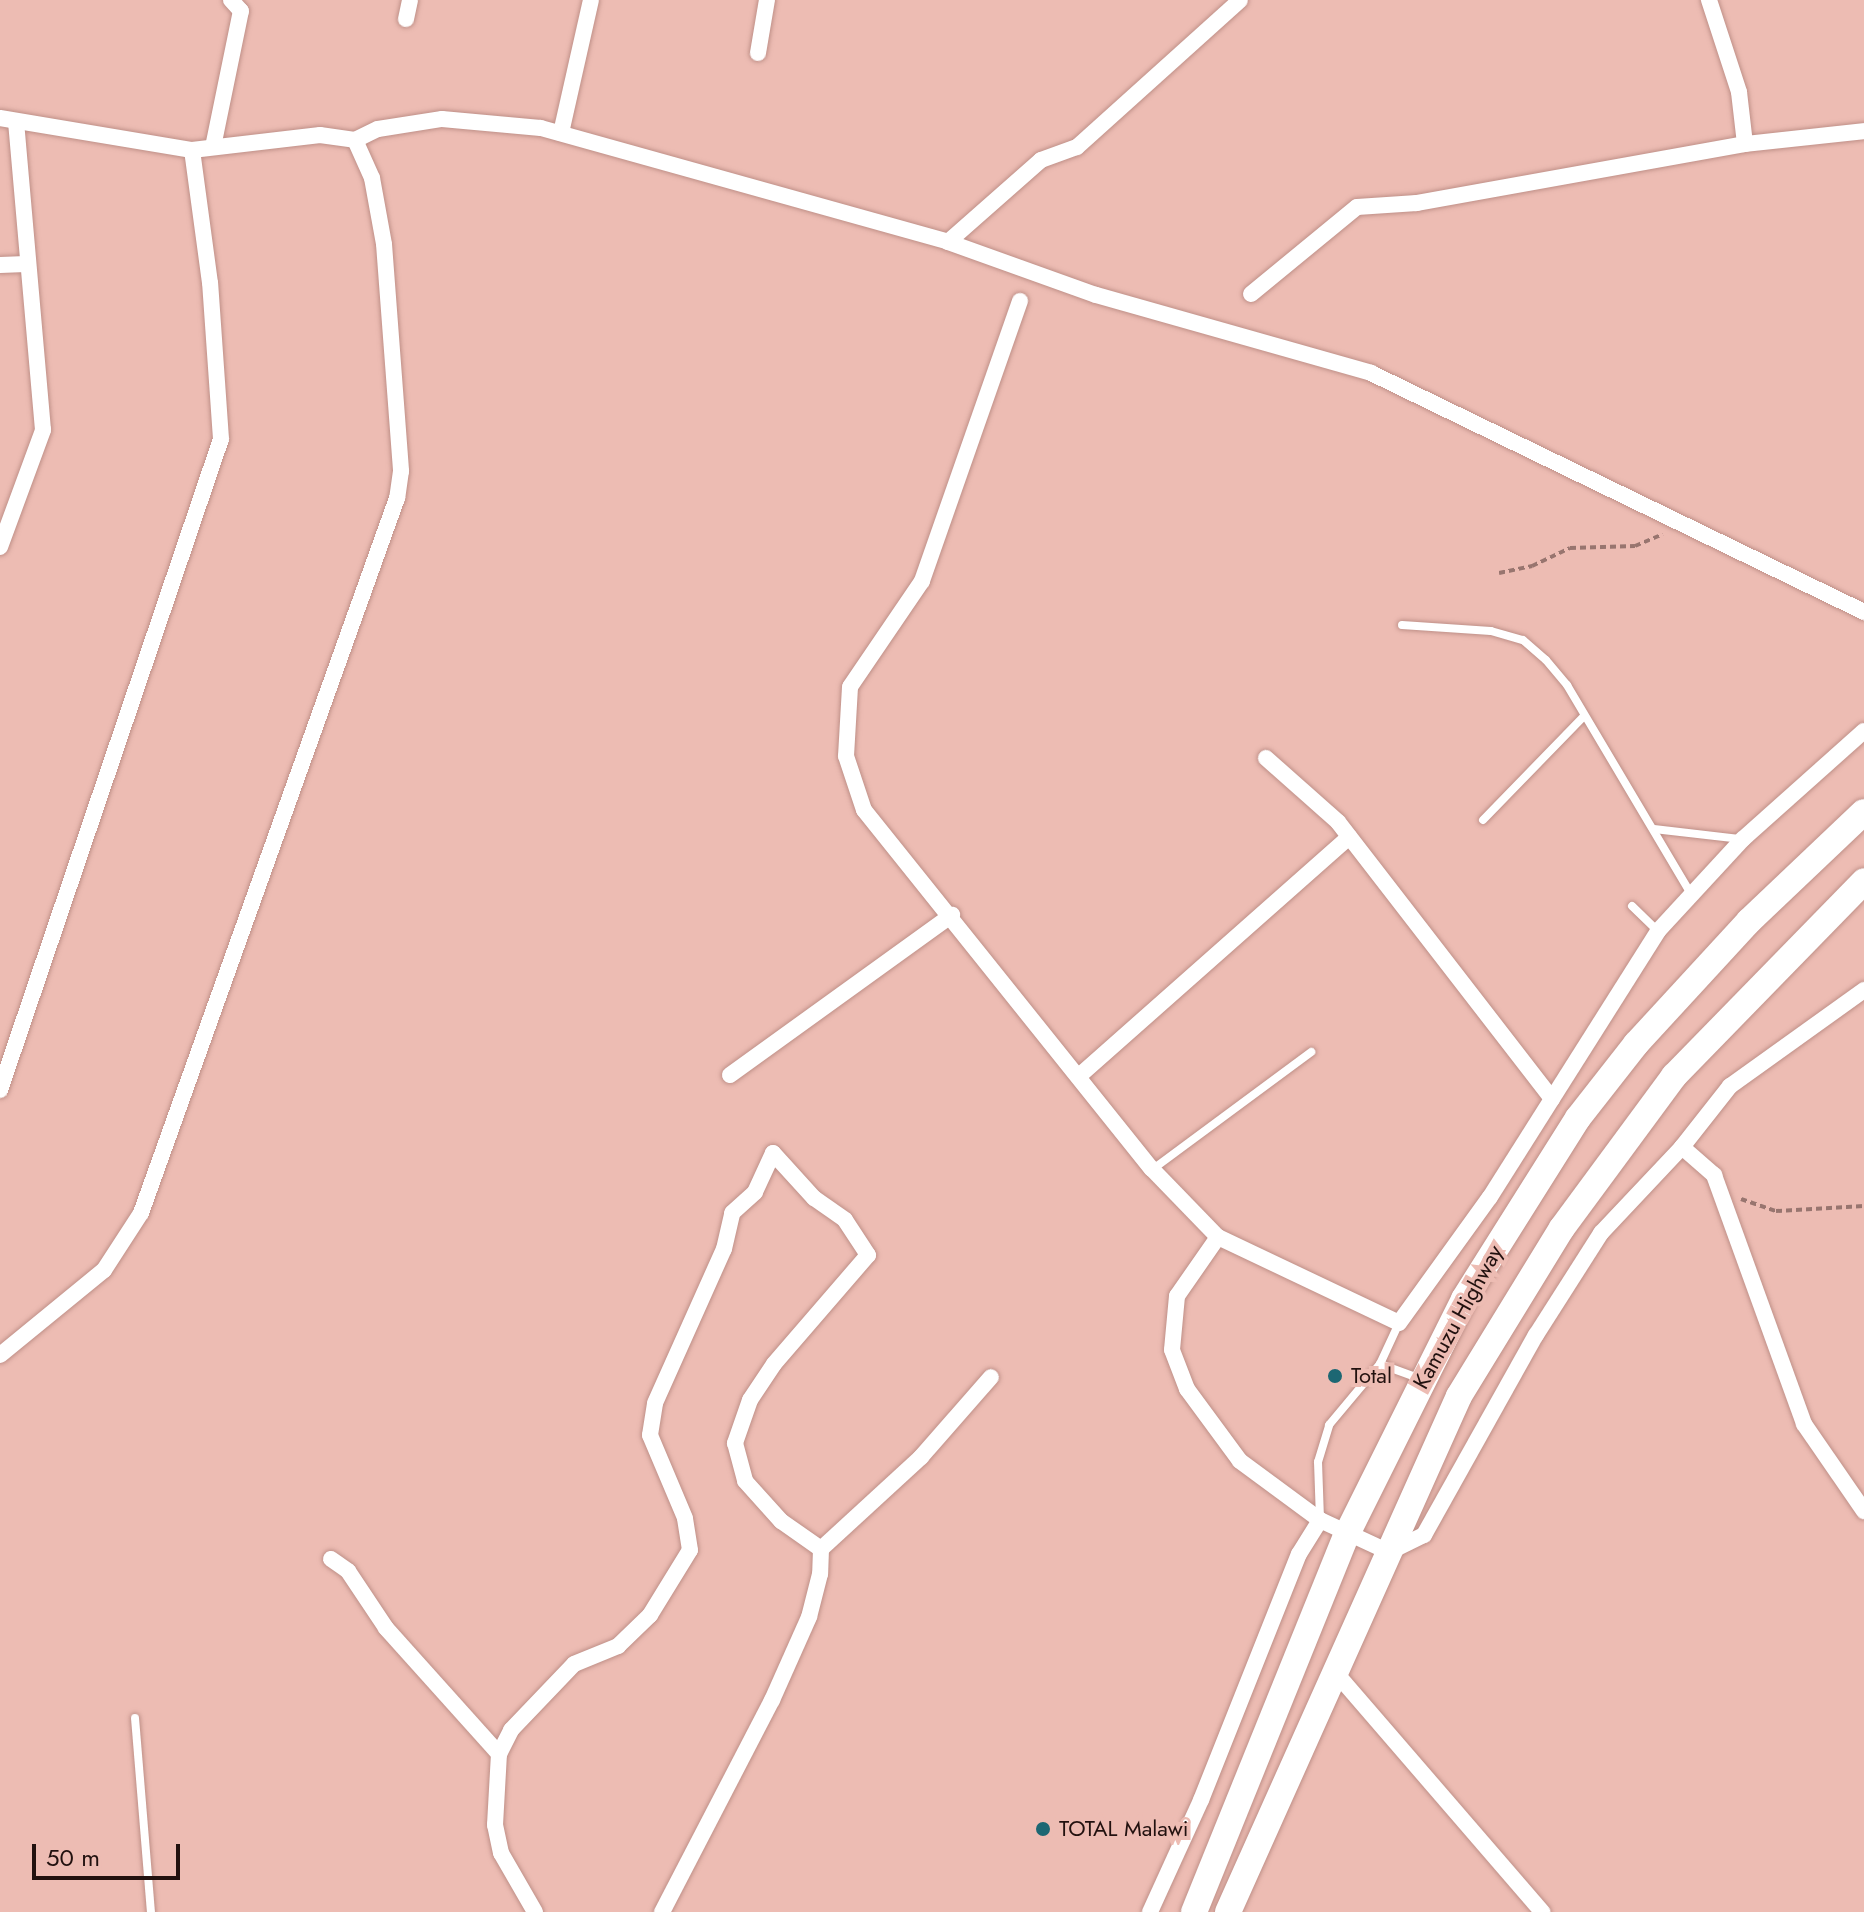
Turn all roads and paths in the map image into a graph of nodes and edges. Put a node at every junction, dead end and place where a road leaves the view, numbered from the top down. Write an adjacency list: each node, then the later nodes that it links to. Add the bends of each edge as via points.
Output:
1 (231, 0): 14 (street, via 241,11)
2 (410, 0): 7 (street)
3 (591, 0): 11 (street)
4 (767, 0): 8 (street)
5 (1240, 0): 16 (street, via 1077,147 1041,160)
6 (1709, 0): 13 (street, via 1735,78)
7 (406, 19)
8 (758, 53)
9 (8, 119): 15 (street); 17 (street)
10 (1864, 131): 13 (street)
11 (561, 133): 12 (street, via 460,118 378,129); 16 (street)
12 (355, 140): 14 (street, via 320,135); 51 (street, via 372,178 384,244 401,452 397,498 141,1213 104,1270)
13 (1745, 144): 19 (street, via 1417,203 1357,207)
14 (213, 147): 15 (street)
15 (192, 150): 43 (street, via 210,283 221,439)
16 (948, 242): 21 (street, via 1096,295 1394,381)
17 (26, 264): 18 (street); 22 (street, via 43,430)
18 (0, 265)
19 (1251, 294)
20 (1020, 301): 37 (street, via 922,581 850,687 846,721 846,756 864,810)
21 (1684, 526): 23 (path, via 1635,546 1570,548 1532,566); 24 (street)
22 (0, 547)
23 (1499, 573)
24 (1864, 612)
25 (1402, 625): 26 (lane, via 1491,631 1523,640 1567,685)
26 (1584, 716): 30 (lane); 31 (lane)
27 (1864, 731): 33 (street)
28 (1266, 758): 32 (street)
29 (1864, 812): 54 (highway, Kamuzu Highway, via 1689,982 1578,1118 1464,1299)
30 (1483, 820)
31 (1654, 829): 33 (lane); 35 (lane)
32 (1349, 837): 42 (street); 44 (street)
33 (1743, 839): 35 (street)
34 (1864, 881): 59 (highway, Kamuzu Highway, via 1727,1018 1619,1146 1459,1396)
35 (1691, 894): 38 (street)
36 (1632, 906): 38 (lane)
37 (952, 915): 41 (street); 42 (street)
38 (1658, 931): 44 (street)
39 (1864, 990): 45 (street, via 1730,1086)
40 (1311, 1052): 46 (lane)
41 (730, 1075)
42 (1079, 1076): 46 (street)
43 (0, 1090)
44 (1552, 1099): 50 (street, via 1490,1197)
45 (1682, 1147): 47 (street, via 1707,1166); 59 (street, via 1601,1233 1424,1535)
46 (1152, 1169): 49 (street)
47 (1721, 1192): 48 (path, via 1776,1211); 55 (street, via 1804,1424)
48 (1864, 1206)
49 (1218, 1237): 50 (street); 56 (street, via 1177,1296 1172,1350 1187,1389 1240,1461)
50 (1399, 1323): 52 (lane)
51 (0, 1355)
52 (1380, 1364): 54 (lane); 56 (lane, via 1336,1415 1321,1444)
53 (991, 1377): 58 (street, via 921,1457)
54 (1423, 1380): 57 (highway, Kamuzu Highway)
55 (1864, 1511)
56 (1320, 1520): 57 (street); 67 (street, via 1299,1554 1201,1800)
57 (1346, 1536): 59 (street); 68 (highway, Kamuzu Highway)
58 (821, 1549): 63 (street, via 781,1521 745,1481 735,1443 750,1400 774,1364 868,1255 845,1220 814,1198 773,1153 755,1192 732,1213 724,1249 655,1403 650,1435 685,1518 690,1550 650,1615 618,1646 574,1664 511,1730); 66 (street, via 809,1617 779,1686)
59 (1389, 1552): 61 (highway, Kamuzu Highway)
60 (331, 1559): 63 (street, via 348,1571 386,1628)
61 (1336, 1673): 69 (highway, Kamuzu Highway); 70 (street)
62 (135, 1718): 64 (lane)
63 (499, 1754): 65 (street, via 495,1825 501,1853)
64 (151, 1912)
65 (535, 1912)
66 (662, 1912)
67 (1150, 1912)
68 (1194, 1912)
69 (1228, 1912)
70 (1542, 1912)

